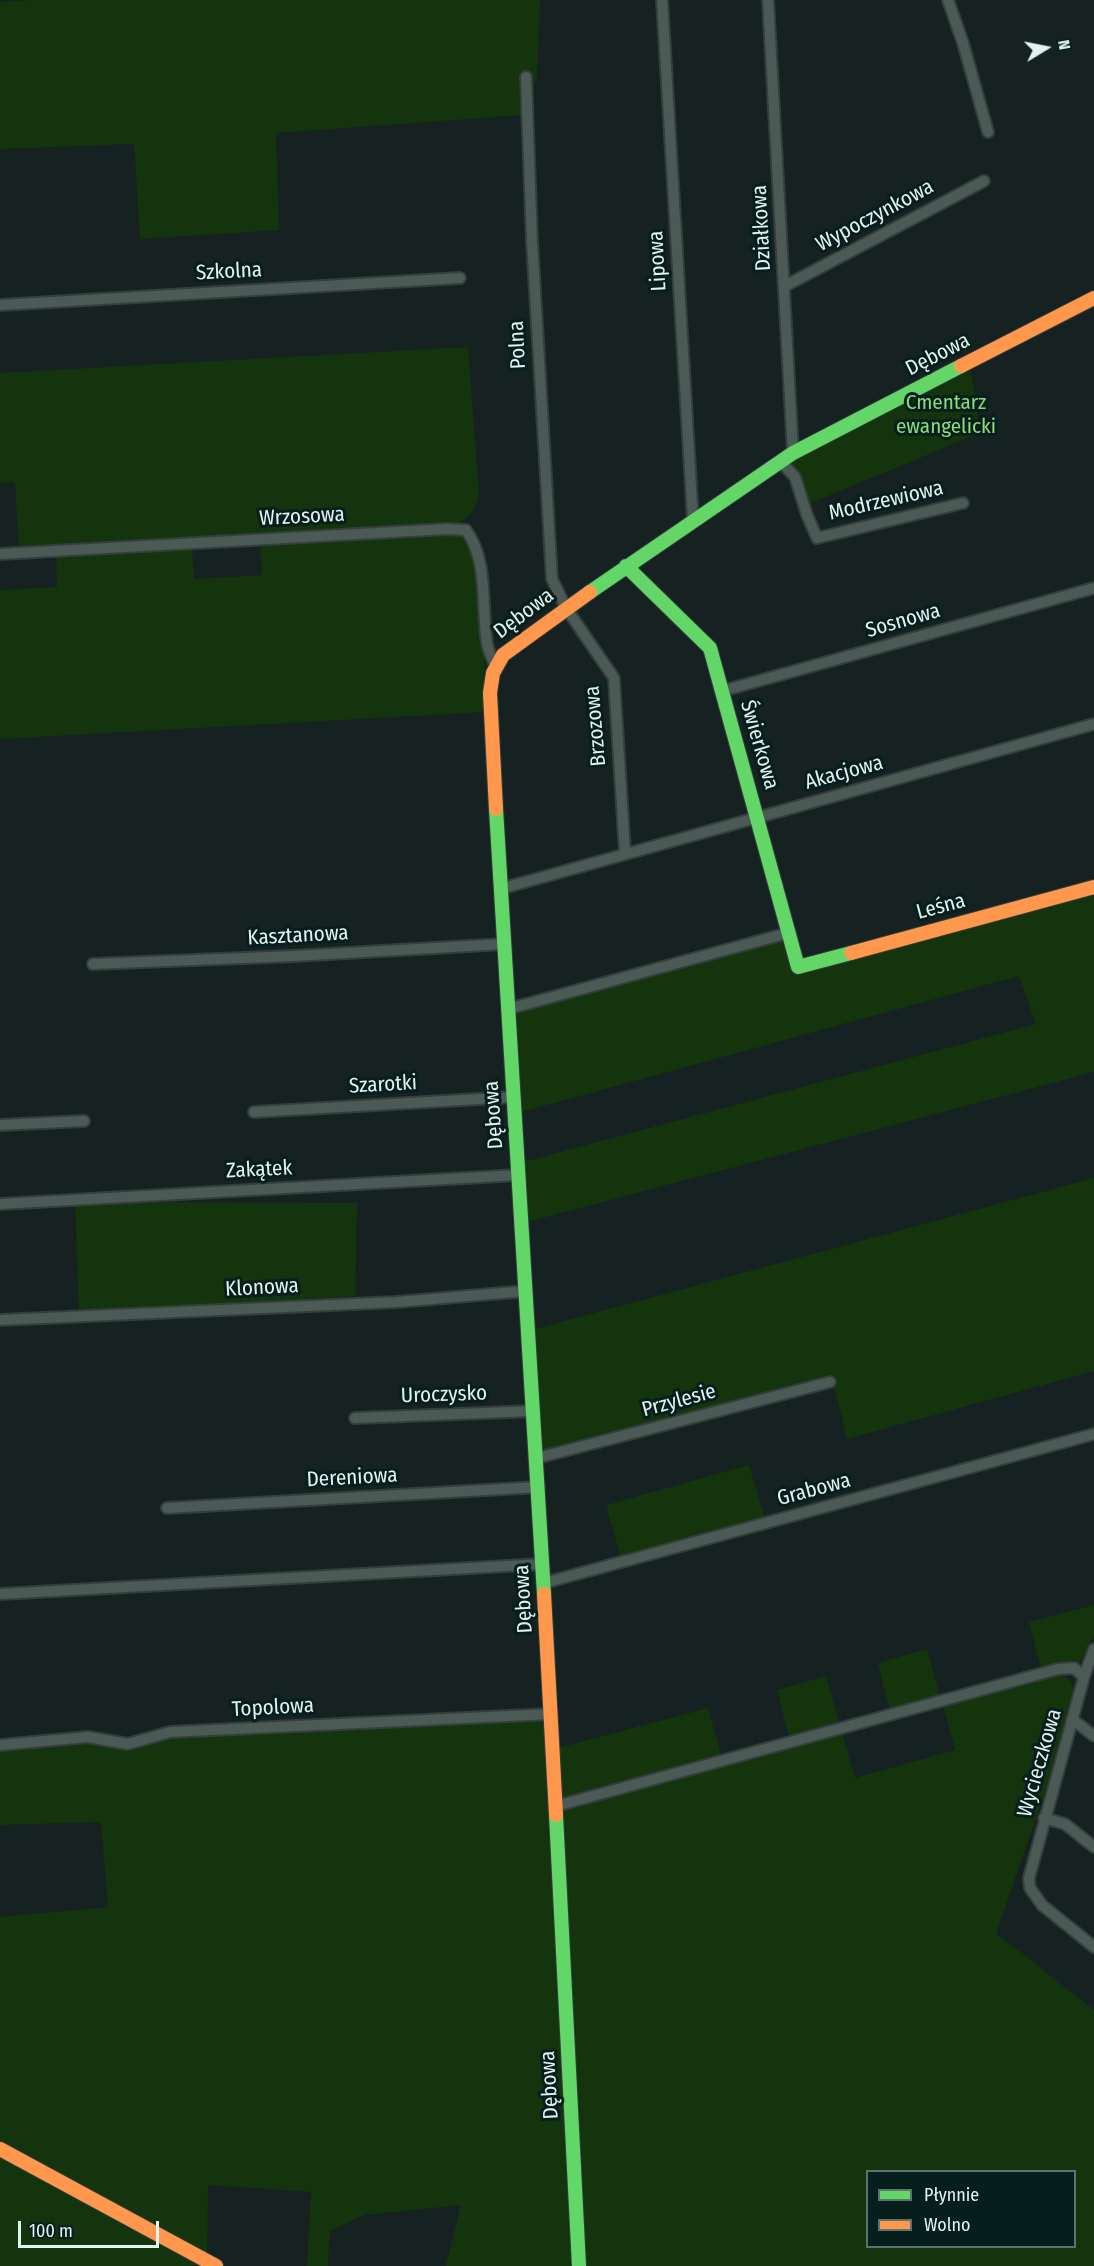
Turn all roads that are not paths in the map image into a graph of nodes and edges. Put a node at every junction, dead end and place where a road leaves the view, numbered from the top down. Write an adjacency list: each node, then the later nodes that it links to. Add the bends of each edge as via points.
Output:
1 (662, 0): 14 (street, Lipowa)
2 (768, 0): 8 (street, Działkowa)
3 (948, 0): 5 (street)
4 (526, 77): 18 (street, Polna, via 552,579)
5 (988, 132)
6 (984, 181): 8 (street, Wypoczynkowa)
7 (460, 278): 10 (street, Szkolna)
8 (784, 286): 11 (street, Działkowa)
9 (1094, 298): 11 (street, Dębowa)
10 (0, 305)
11 (793, 453): 12 (street, Dębowa)
12 (781, 462): 13 (street, Modrzewiowa, via 795,477 817,538); 14 (street, Dębowa)
13 (963, 503)
14 (693, 520): 16 (street, Dębowa)
15 (0, 554): 19 (street, Wrzosowa, via 466,530 476,544 487,645)
16 (626, 566): 18 (street, Dębowa); 20 (street, Świerkowa, via 710,648)
17 (1094, 588): 20 (street, Sosnowa)
18 (566, 608): 19 (street, Dębowa, via 502,655); 23 (street, Brzozowa, via 614,678)
19 (495, 665): 25 (street, Dębowa, via 490,681 490,707)
20 (722, 691): 22 (street, Świerkowa)
21 (1094, 724): 22 (street, Akacjowa)
22 (758, 817): 23 (street, Akacjowa); 26 (street, Świerkowa)
23 (626, 853): 25 (street, Akacjowa)
24 (1094, 887): 29 (street, Leśna)
25 (500, 889): 27 (street, Dębowa)
26 (788, 933): 29 (street, Świerkowa); 30 (street)
27 (504, 944): 28 (street, Kasztanowa); 30 (street, Dębowa)
28 (93, 964)
29 (798, 967)
30 (508, 1009): 31 (street, Dębowa)
31 (514, 1097): 32 (street, Szarotki); 35 (street, Dębowa)
32 (254, 1112)
33 (84, 1121): 34 (street)
34 (0, 1125)
35 (519, 1174): 36 (street, Zakątek); 37 (street, Dębowa)
36 (0, 1204)
37 (526, 1291): 38 (street, Klonowa, via 397,1302); 40 (street, Dębowa)
38 (0, 1320)
39 (830, 1382): 43 (street, Przylesie)
40 (534, 1411): 41 (street, Uroczysko); 43 (street, Dębowa)
41 (355, 1418)
42 (1094, 1434): 47 (street, Grabowa)
43 (537, 1458): 44 (street, Dębowa)
44 (539, 1488): 45 (street, Dereniowa); 46 (street, Dębowa)
45 (167, 1508)
46 (543, 1564): 47 (street, Dębowa); 48 (street)
47 (544, 1583): 51 (street, Dębowa)
48 (0, 1594)
49 (1094, 1649): 50 (street, Wycieczkowa)
50 (1084, 1677): 52 (street, Wycieczkowa); 55 (street, via 1074,1668 1058,1669)
51 (551, 1714): 54 (street, Topolowa, via 170,1732 128,1744 88,1737); 55 (street, Dębowa)
52 (1072, 1719): 53 (street); 56 (street, Wycieczkowa)
53 (1094, 1736)
54 (0, 1744)
55 (556, 1806): 61 (street, Dębowa)
56 (1044, 1818): 57 (street, via 1065,1824); 58 (street, Wycieczkowa, via 1030,1888 1042,1905)
57 (1094, 1847)
58 (1094, 1947)
59 (0, 2149): 60 (street)
60 (216, 2266)
61 (579, 2266)

